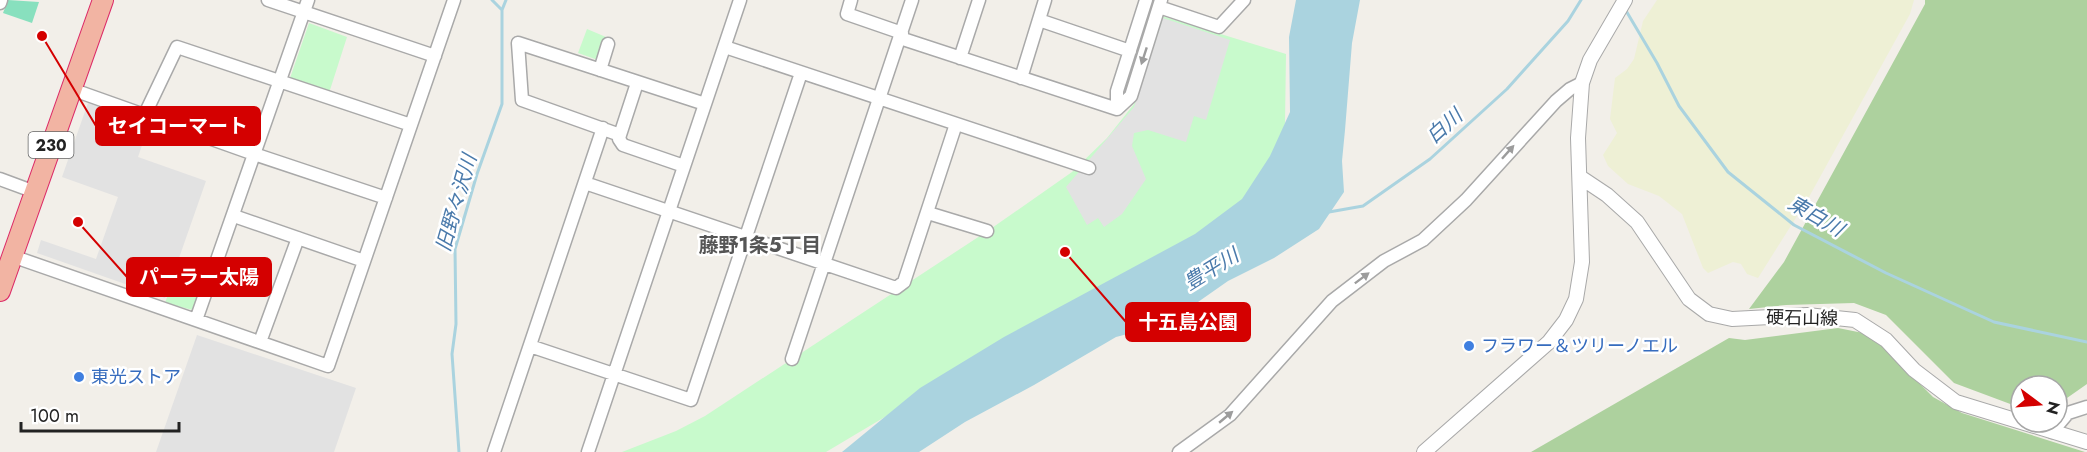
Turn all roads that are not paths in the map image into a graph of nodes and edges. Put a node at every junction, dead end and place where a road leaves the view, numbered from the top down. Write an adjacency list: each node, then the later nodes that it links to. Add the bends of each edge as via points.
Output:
1 (103, 0): 27 (highway, 230)
2 (268, 0): 13 (street)
3 (454, 0): 19 (street)
4 (740, 0): 17 (street)
5 (851, 0): 15 (street, via 847,14)
6 (912, 0): 15 (street)
7 (979, 0): 20 (street)
8 (1046, 0): 14 (street)
9 (1144, 0): 18 (street)
10 (1244, 0): 12 (street, via 1219,27)
11 (1625, 0): 26 (street, via 1590,60)
12 (1160, 4): 30 (street, one-way to 30, via 1131,96)
13 (306, 6): 19 (street); 24 (street)
14 (1039, 20): 18 (street); 23 (street)
15 (901, 35): 20 (street); 28 (street)
16 (608, 44): 21 (street)
17 (725, 47): 22 (street); 29 (street)
18 (1130, 51): 30 (street, via 1117,91)
19 (435, 56): 33 (street)
20 (960, 58): 23 (street)
21 (600, 70): 25 (street); 34 (street, via 518,43 522,100)
22 (801, 73): 28 (street); 48 (street)
23 (1020, 78): 30 (street)
24 (279, 81): 31 (street, via 177,47); 33 (street); 36 (street)
25 (637, 83): 29 (street); 35 (street)
26 (1582, 83): 39 (street); 66 (street, one-way to 26, via 1230,415 1332,301 1384,261 1423,240 1466,200 1556,101)
27 (71, 89): 31 (street); 42 (highway, 230)
28 (880, 99): 32 (street); 52 (street)
29 (705, 104): 37 (street)
30 (1117, 110)
31 (145, 114): 36 (street)
32 (956, 124): 38 (street); 45 (street)
33 (411, 126): 43 (street)
34 (603, 128): 35 (street); 41 (street)
35 (620, 135): 37 (street, via 623,145)
36 (254, 154): 43 (street); 46 (street)
37 (684, 166): 44 (street)
38 (1089, 168)
39 (1580, 177): 61 (street, 硬石山線, via 1637,222 1689,299 1709,314 1732,319 1807,315 1856,320 1886,340 1914,370 1956,402); 67 (street, via 1582,262 1576,298 1566,320 1549,342)
40 (0, 179): 42 (street)
41 (585, 183): 44 (street); 56 (street)
42 (35, 192): 50 (highway, 230)
43 (386, 198): 51 (street)
44 (670, 211): 48 (street); 58 (street)
45 (928, 213): 47 (street); 52 (street, via 904,282 896,288)
46 (234, 216): 49 (street); 54 (street)
47 (987, 231)
48 (746, 237): 52 (street); 58 (street, via 691,400)
49 (298, 238): 51 (street); 55 (street)
50 (12, 256): 53 (highway, 230); 54 (street)
51 (364, 261): 55 (street, via 328,366)
52 (824, 263): 57 (street)
53 (0, 291)
54 (196, 320): 55 (street)
55 (261, 342)
56 (530, 346): 58 (street); 64 (street)
57 (792, 359)
58 (614, 375): 65 (street)
59 (2087, 408): 60 (street)
60 (2069, 413)
61 (2009, 419)
62 (2059, 434): 63 (street, 硬石山線)
63 (2087, 442)
64 (494, 452)
65 (588, 452)
66 (1179, 452)
67 (1424, 452)

